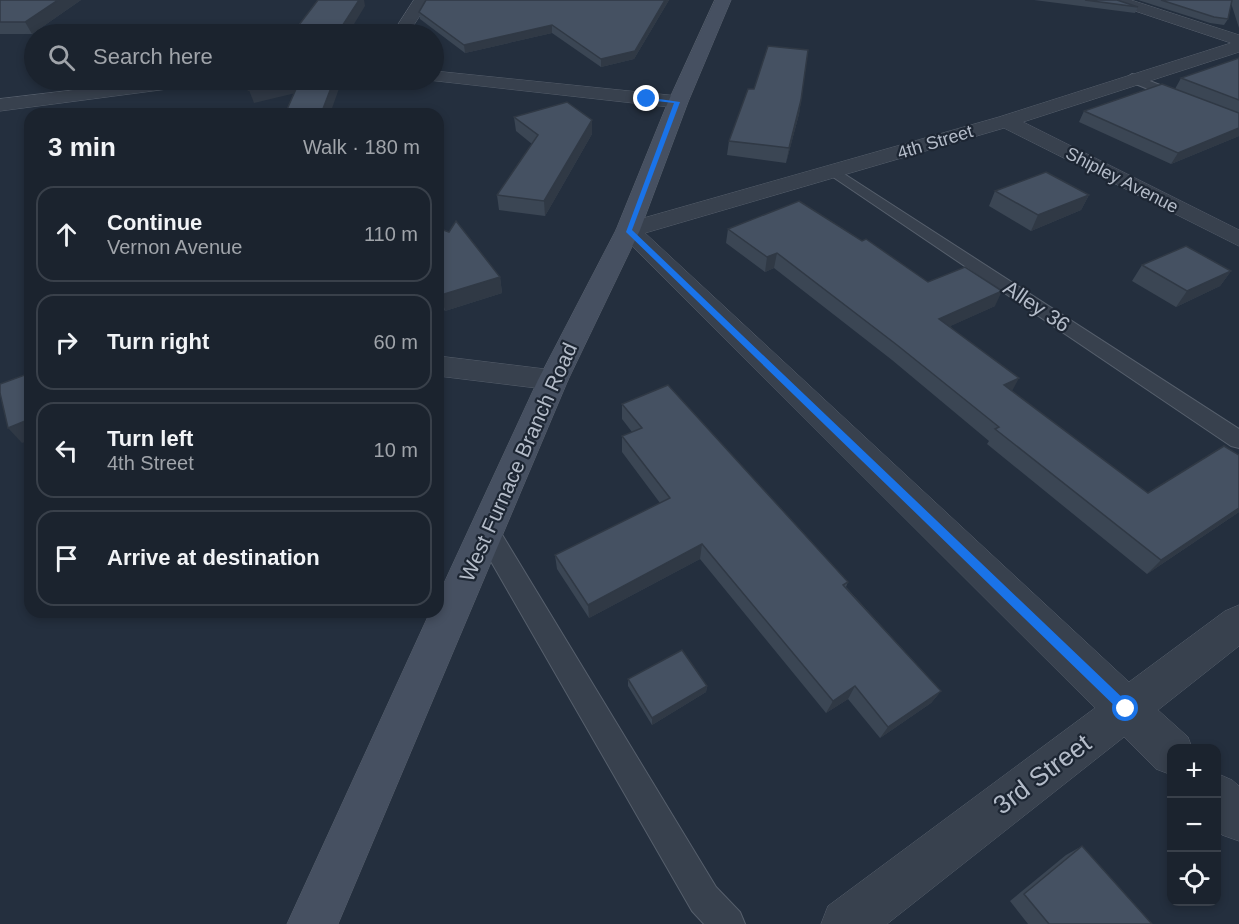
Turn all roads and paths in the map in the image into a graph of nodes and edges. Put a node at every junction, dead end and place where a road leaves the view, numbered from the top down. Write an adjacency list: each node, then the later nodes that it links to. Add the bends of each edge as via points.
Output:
1 (423, 0): 4 (street)
2 (723, 0): 10 (street, West Furnace Branch Road)
3 (1116, 0): 5 (street)
4 (407, 24)
5 (1239, 40)
6 (1239, 46): 8 (street, 4th Street)
7 (444, 77): 10 (street)
8 (1132, 78): 12 (street, 4th Street); 13 (lane)
9 (119, 90): 11 (street)
10 (678, 102): 15 (street, West Furnace Branch Road)
11 (0, 105)
12 (1006, 121): 14 (street, 4th Street); 16 (street, Shipley Avenue)
13 (1239, 121)
14 (835, 172): 15 (street, 4th Street); 19 (lane, Alley 36)
15 (628, 230): 18 (street, West Furnace Branch Road); 22 (street)
16 (1239, 239)
17 (444, 367): 18 (street)
18 (553, 380): 20 (street, West Furnace Branch Road)
19 (1239, 440)
20 (486, 530): 26 (street, West Furnace Branch Road); 27 (lane, via 704,899)
21 (1239, 623): 22 (street, 3rd Street)
22 (1126, 709): 23 (street); 28 (street, 3rd Street)
23 (1167, 748)
24 (1218, 798): 25 (street)
25 (1239, 818)
26 (312, 924)
27 (728, 924)
28 (846, 924)

